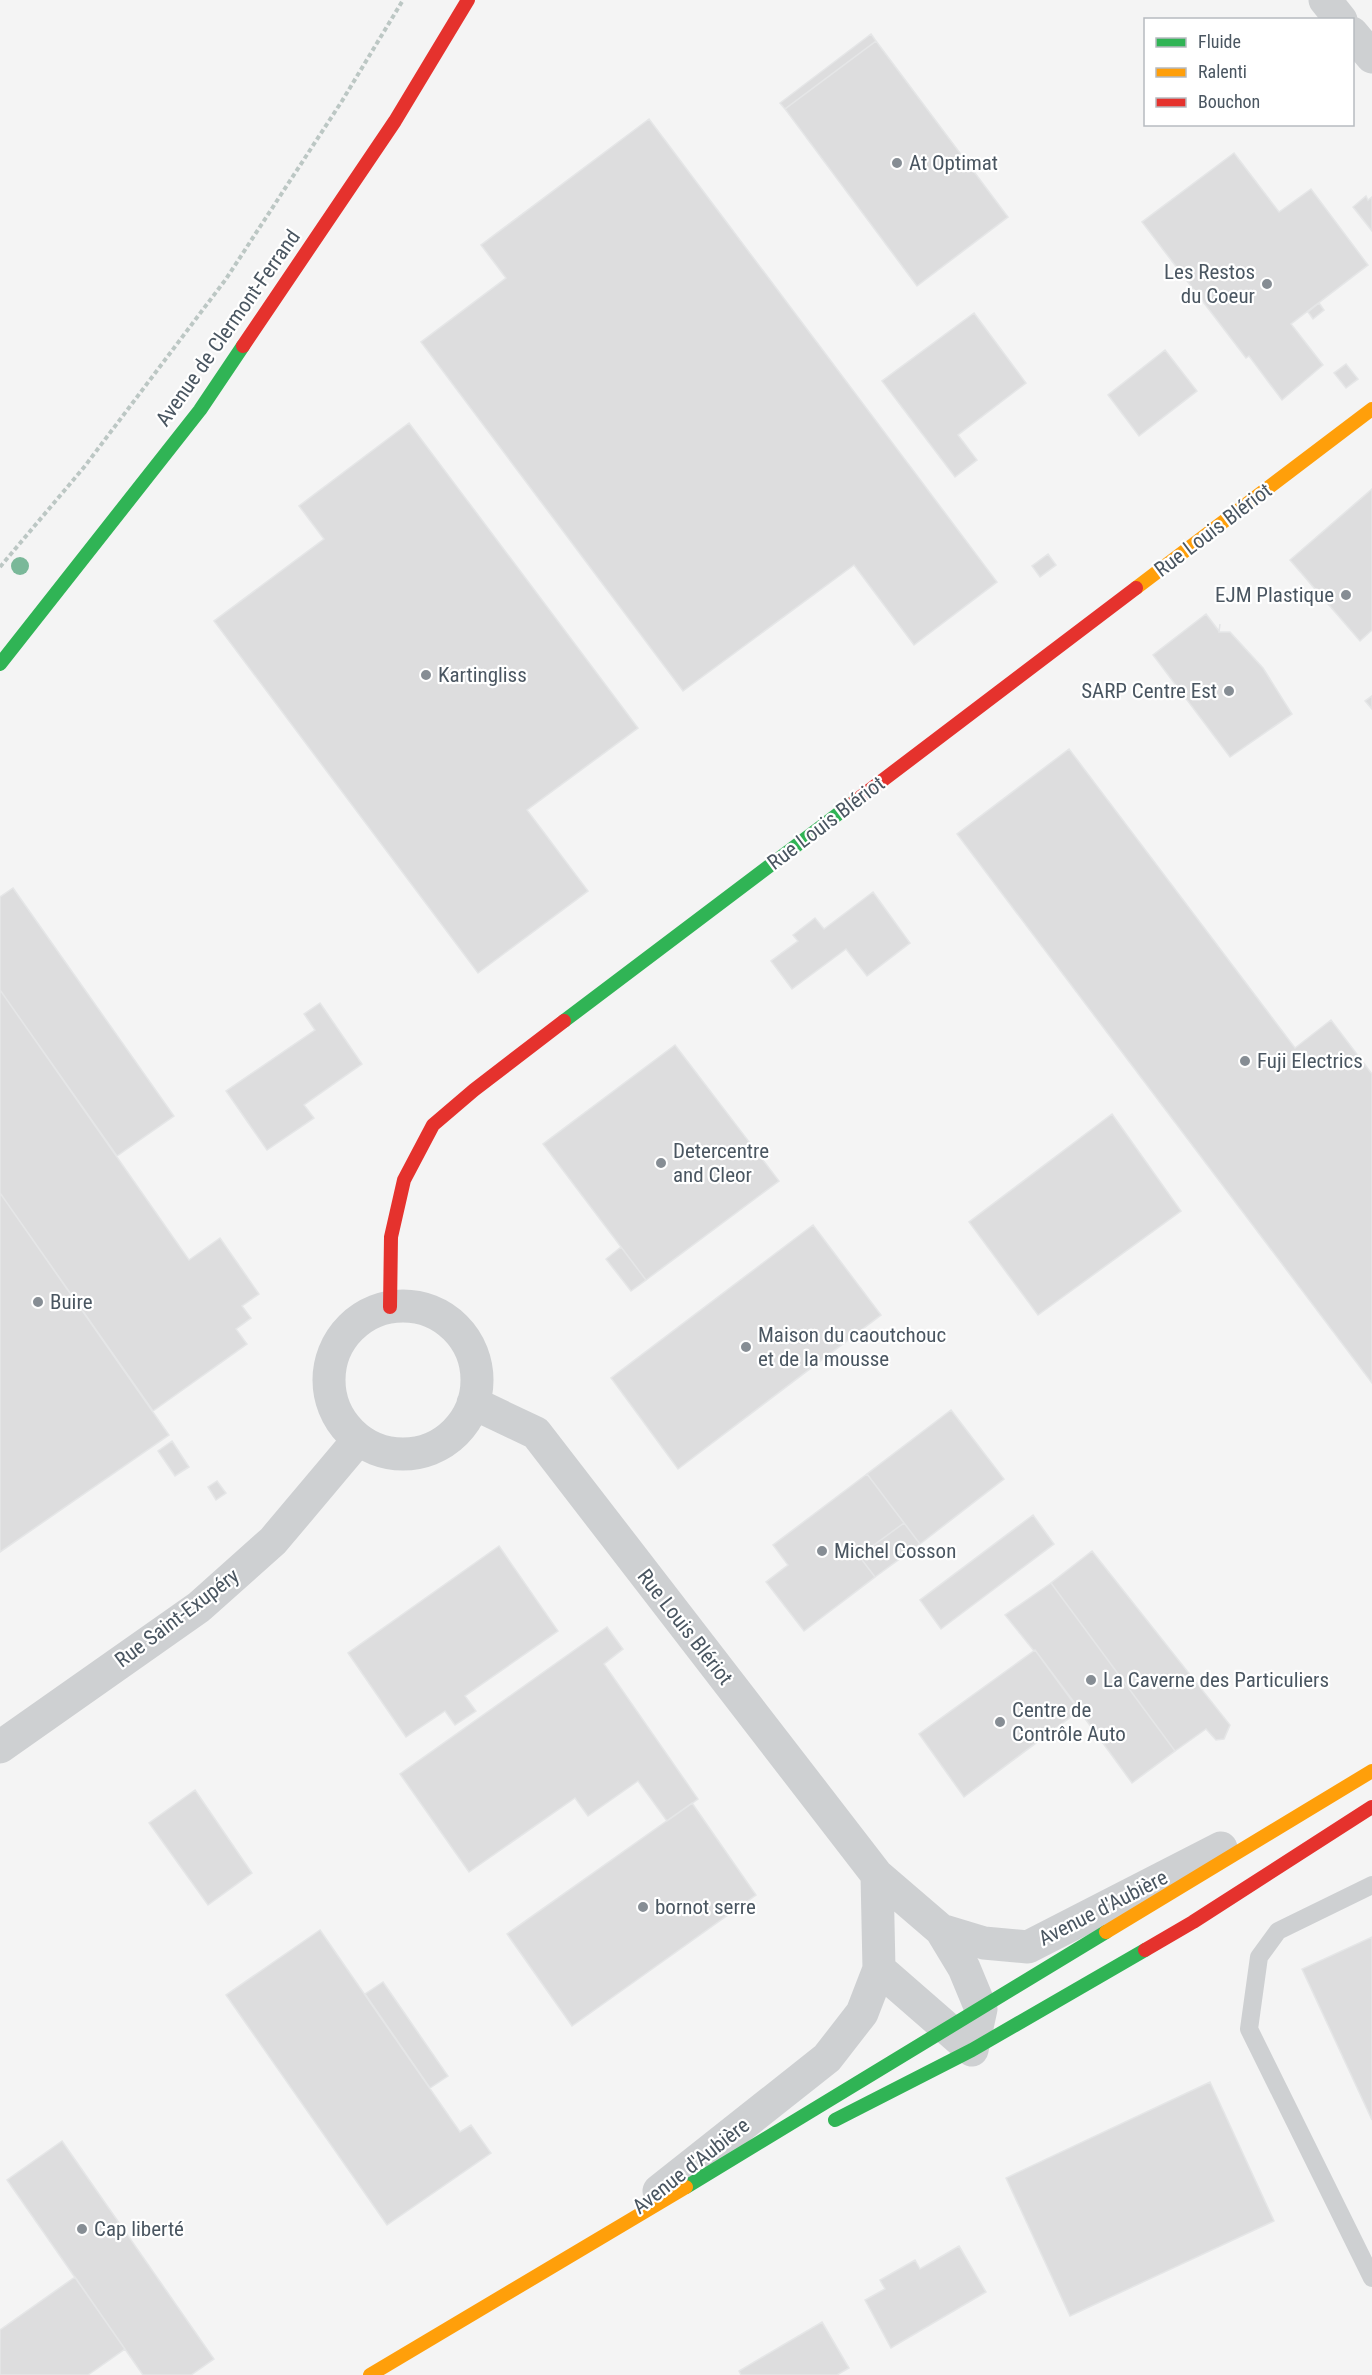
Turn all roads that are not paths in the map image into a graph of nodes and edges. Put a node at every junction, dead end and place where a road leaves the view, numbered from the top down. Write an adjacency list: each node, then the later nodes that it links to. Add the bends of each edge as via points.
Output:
1 (468, 0): 7 (street, Avenue de Clermont-Ferrand, via 394,121 200,410)
2 (1324, 0): 3 (street)
3 (1339, 18)
4 (1354, 34): 5 (street)
5 (1372, 57)
6 (1372, 409): 8 (street, Rue Louis Blériot, via 483,1083 433,1125 404,1180 393,1226)
7 (0, 664)
8 (390, 1307): 9 (street, via 415,1307 439,1315 459,1331 472,1353 477,1377); 10 (street, via 367,1315 348,1330 334,1351 328,1374 331,1399 341,1422)
9 (473, 1403): 10 (street, via 462,1424 446,1440 425,1451 402,1455 379,1451); 13 (street, Rue Louis Blériot, via 536,1433)
10 (358, 1440): 11 (street, Rue Saint-Exupéry, via 273,1540 199,1607)
11 (0, 1747)
12 (1370, 1784): 15 (street, Avenue d'Aubière, via 1028,1947 984,1943); 17 (street, Avenue d'Aubière); 19 (street, via 1193,1922)
13 (877, 1875): 15 (street, Avenue d'Aubière); 16 (street, Avenue d'Aubière)
14 (1372, 1885): 23 (lane, via 1278,1931 1259,1957 1249,2029)
15 (941, 1930): 17 (street, via 964,1968)
16 (879, 1969): 18 (street); 22 (street, Avenue d'Aubière, via 862,2013 827,2058)
17 (981, 2009): 18 (street, Avenue d'Aubière); 19 (street)
18 (947, 2029): 19 (street); 22 (street, Avenue d'Aubière)
19 (972, 2050): 20 (street)
20 (822, 2127)
21 (759, 2160): 22 (street, Avenue d'Aubière)
22 (588, 2247): 24 (street, Avenue d'Aubière)
23 (1372, 2278)
24 (370, 2375)

